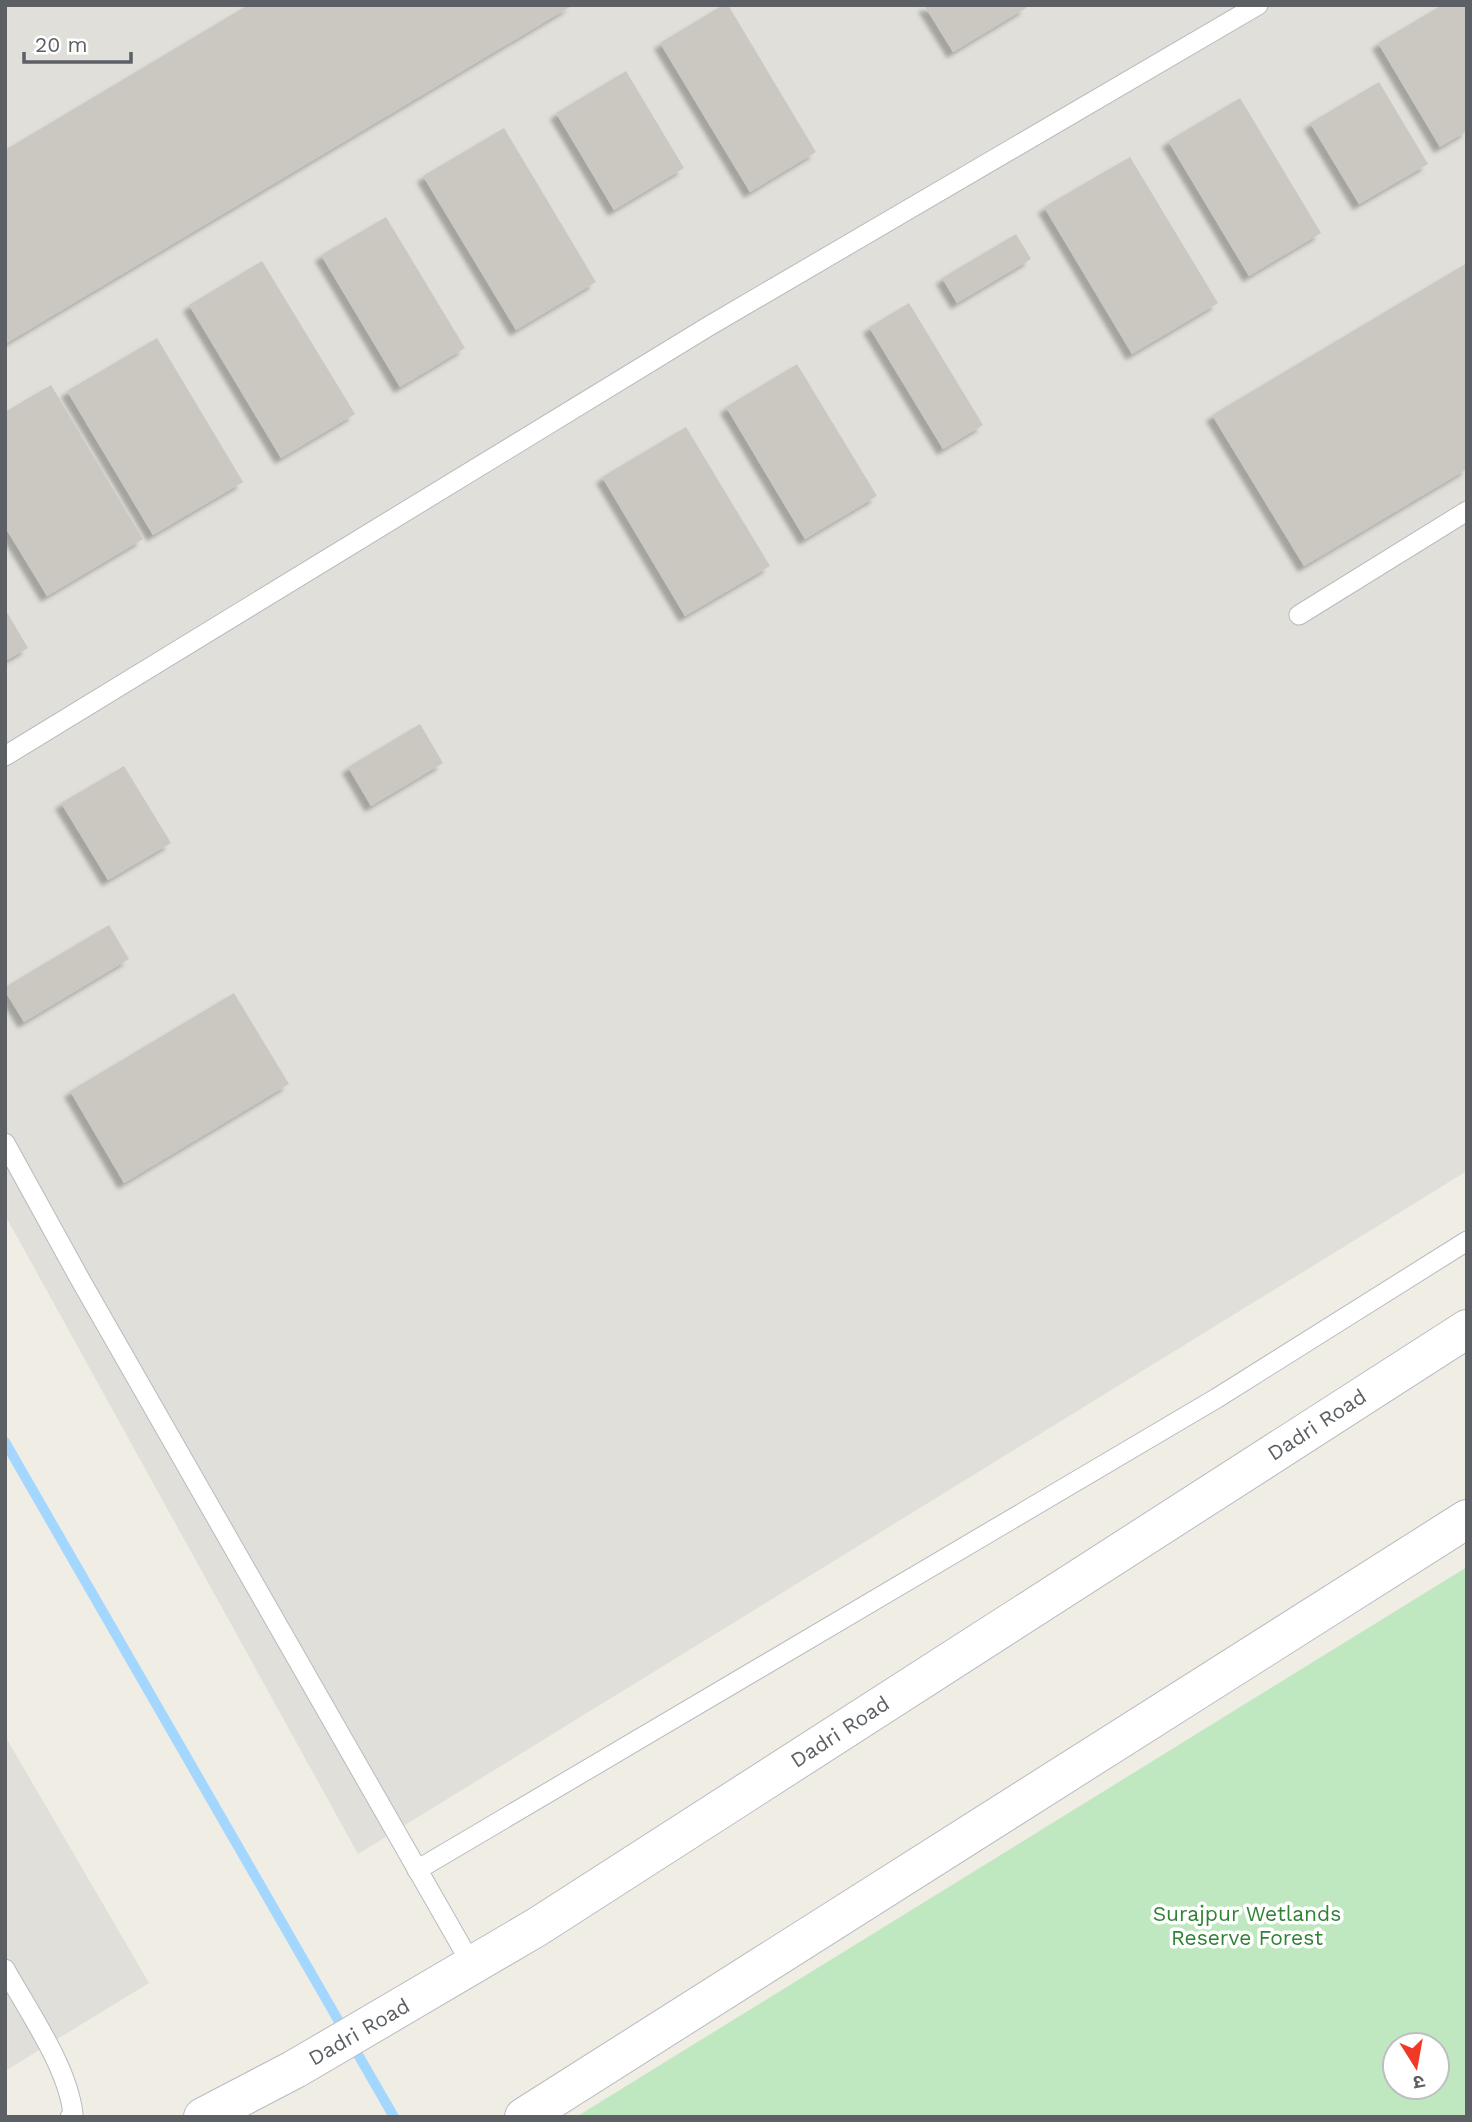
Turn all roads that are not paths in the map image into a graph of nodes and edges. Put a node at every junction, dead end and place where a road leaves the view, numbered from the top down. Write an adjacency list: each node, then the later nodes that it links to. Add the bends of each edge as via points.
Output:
1 (1258, 5): 4 (lane, via 709,326)
2 (1467, 511): 3 (lane)
3 (1299, 615)
4 (5, 756)
5 (5, 1143): 9 (lane)
6 (1467, 1241): 9 (lane, via 1205,1405)
7 (1467, 1329): 10 (main road, Dadri Road)
8 (1467, 1520): 14 (main road)
9 (417, 1870): 10 (lane)
10 (472, 1965): 13 (main road, Dadri Road)
11 (5, 1969): 12 (lane, via 61,2071 71,2095)
12 (70, 2117)
13 (203, 2117)
14 (524, 2117)

